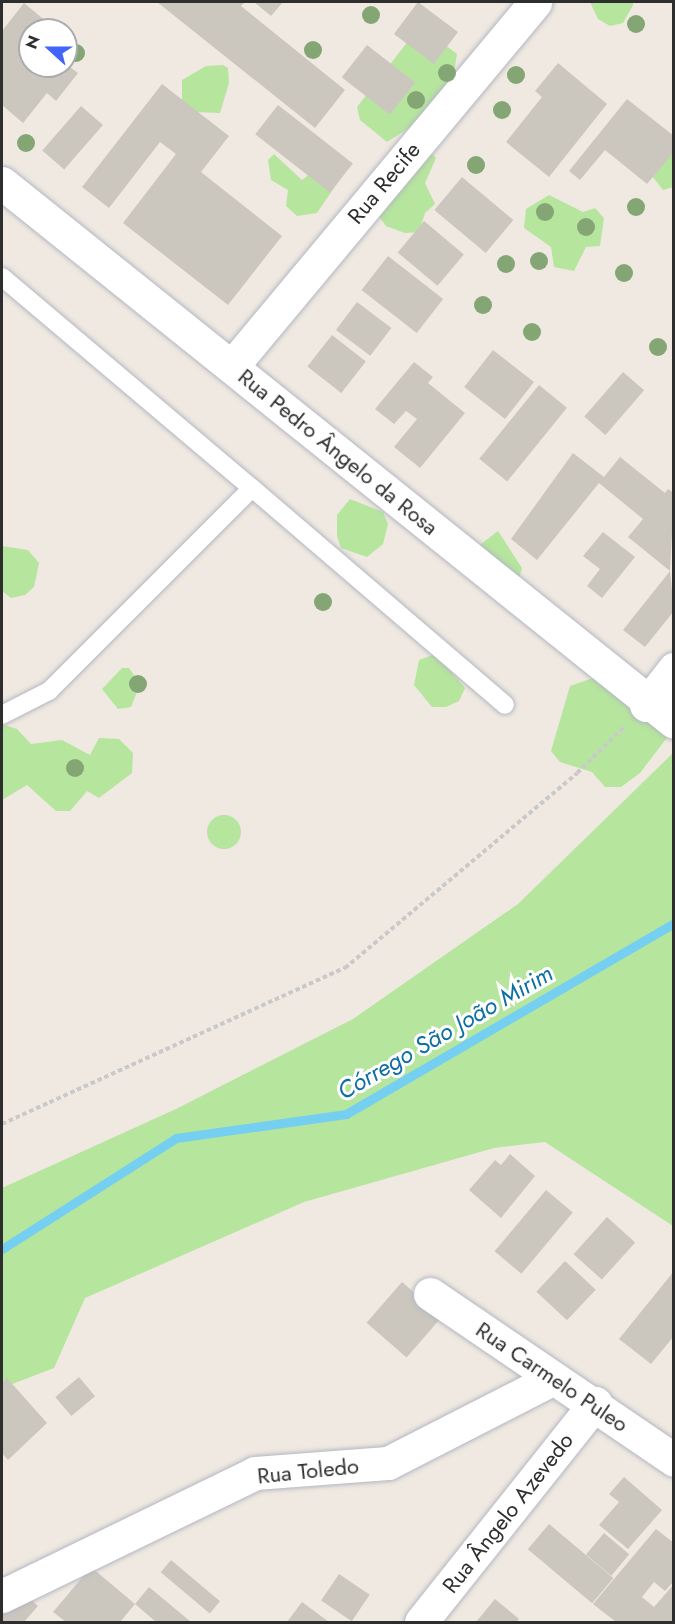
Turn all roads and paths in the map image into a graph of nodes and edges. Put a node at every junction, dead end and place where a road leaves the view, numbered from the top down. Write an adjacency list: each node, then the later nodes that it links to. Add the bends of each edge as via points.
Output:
1 (535, 2): 4 (street, Rua Recife)
2 (2, 183): 4 (street, Rua Pedro Ângelo da Rosa)
3 (2, 277): 5 (lane)
4 (233, 365): 8 (street, Rua Pedro Ângelo da Rosa)
5 (252, 488): 7 (lane); 9 (lane, via 49,691)
6 (674, 669): 8 (street)
7 (505, 705)
8 (646, 705): 10 (street, Rua Pedro Ângelo da Rosa); 11 (path, via 577,773 345,968)
9 (2, 715)
10 (674, 722)
11 (2, 1124)
12 (430, 1294): 13 (street, Rua Carmelo Puleo)
13 (549, 1380): 14 (street, Rua Carmelo Puleo); 16 (street, Rua Toledo, via 388,1462 255,1473)
14 (595, 1403): 15 (street, Rua Carmelo Puleo); 17 (street, Rua Ângelo Azevedo)
15 (674, 1460)
16 (2, 1596)
17 (421, 1623)

